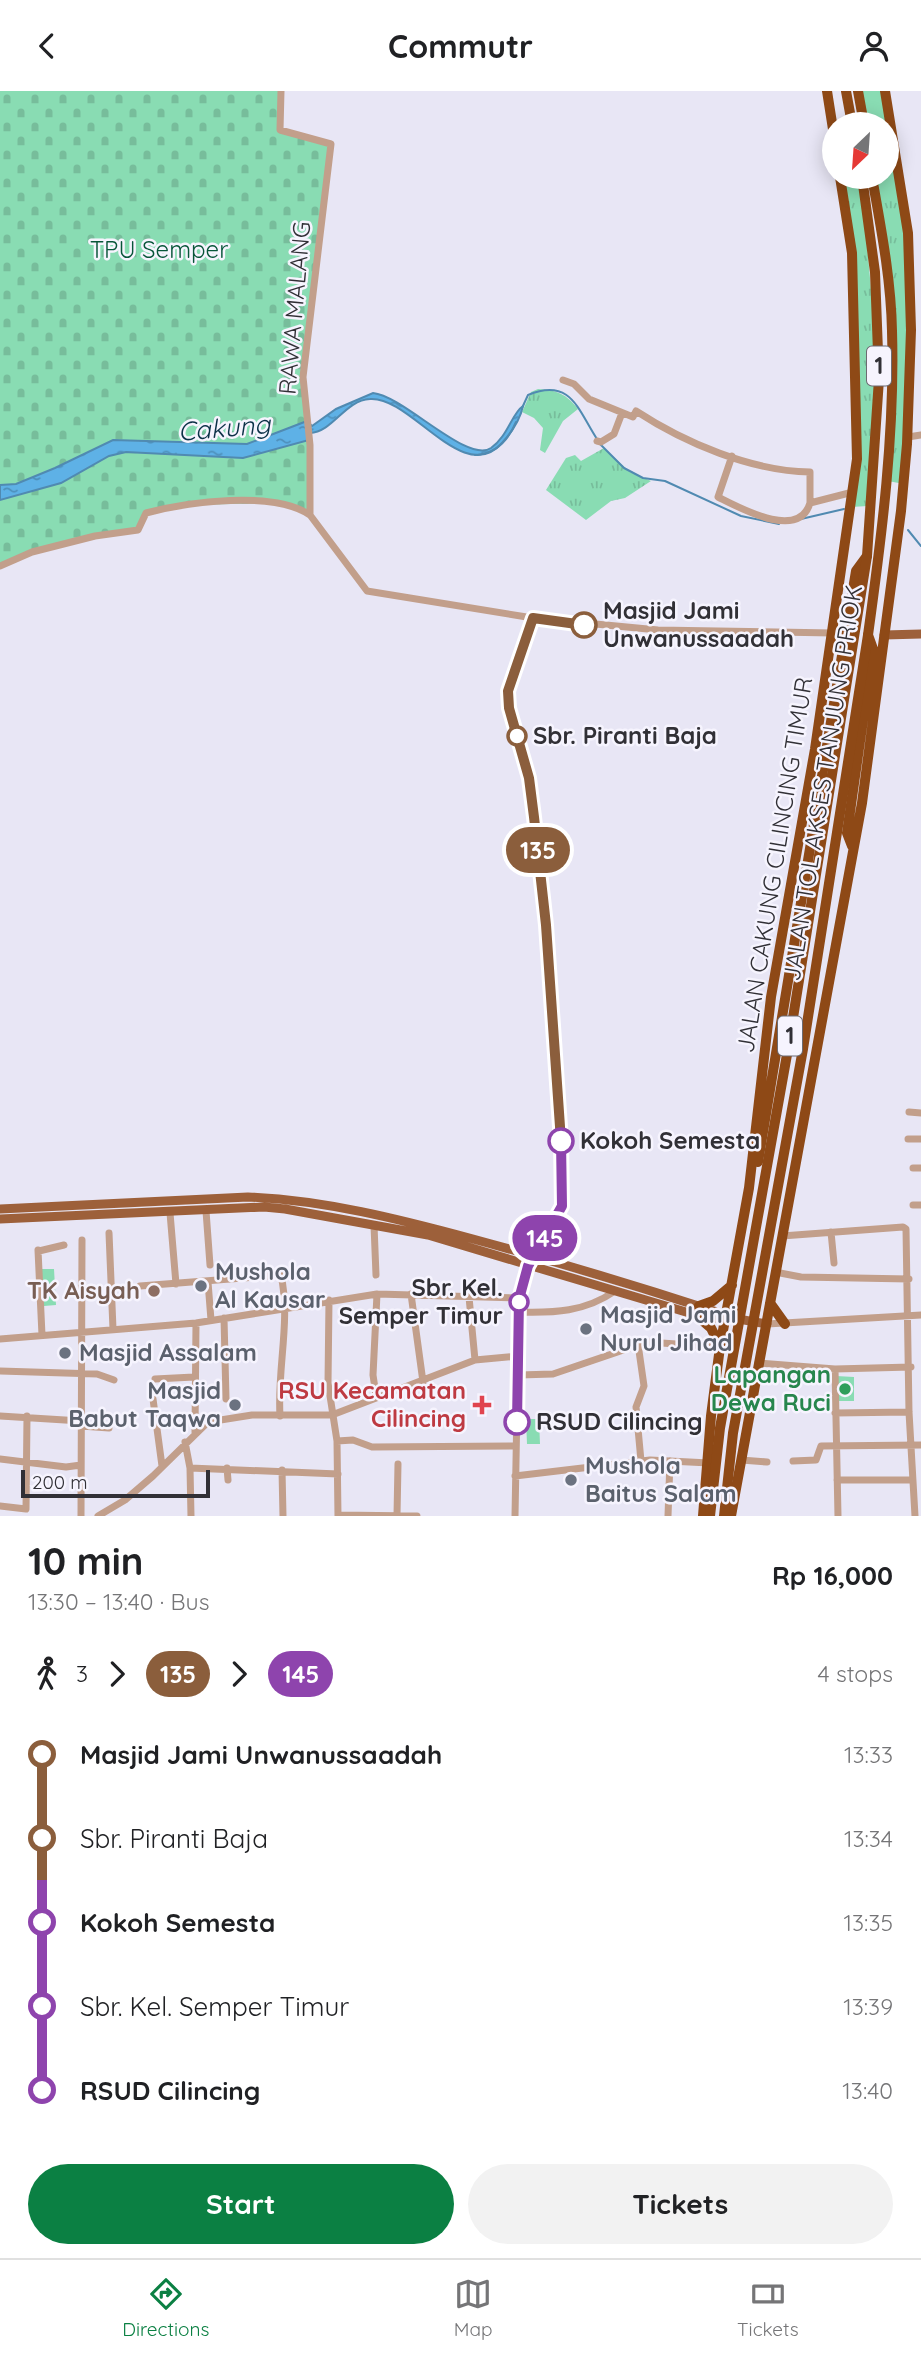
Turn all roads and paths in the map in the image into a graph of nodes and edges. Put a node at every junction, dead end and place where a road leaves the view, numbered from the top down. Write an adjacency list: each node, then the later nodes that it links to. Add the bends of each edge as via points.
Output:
1 (281, 91): 20 (street, RAWA MALANG, via 280,130 331,144 303,387)
2 (827, 91): 6 (highway)
3 (846, 91): 7 (highway)
4 (858, 91): 8 (highway)
5 (885, 91): 15 (highway, via 908,233)
6 (830, 112)
7 (850, 112)
8 (862, 112)
9 (842, 189): 18 (highway, JALAN CAKUNG CILINCING TIMUR, via 853,281 857,428)
10 (864, 189): 21 (highway, JALAN TOL AKSES TANJUNG PRIOK / 1, via 875,279 879,366)
11 (874, 189): 26 (highway, JALAN TOL AKSES TANJUNG PRIOK / 1, via 887,268 892,378 884,522)
12 (564, 380): 13 (street, via 589,399)
13 (622, 413): 16 (street, via 614,434); 17 (street, via 633,417 636,411)
14 (921, 435): 15 (street)
15 (908, 437): 27 (highway)
16 (597, 441)
17 (732, 456): 19 (street, via 765,467 810,472); 19 (street, via 718,497 760,515 789,521 806,515)
18 (853, 494): 19 (street); 24 (highway, JALAN CAKUNG CILINCING TIMUR)
19 (810, 503)
20 (310, 515): 22 (street, via 268,501 164,508 146,513 138,530 33,552); 23 (street, via 367,591)
21 (867, 556): 33 (highway, via 856,571 756,1172); 140 (highway, JALAN TOL AKSES TANJUNG PRIOK / 1, bridge, via 788,1049 720,1428)
22 (0, 566)
23 (533, 618): 24 (street, via 658,630); 44 (street, via 508,691 529,778 547,933 564,1196 558,1216)
24 (834, 633): 33 (highway, JALAN CAKUNG CILINCING TIMUR, via 771,997)
25 (921, 633): 27 (main road)
26 (867, 635): 28 (highway, via 873,649 849,819); 141 (highway, JALAN TOL AKSES TANJUNG PRIOK / 1, bridge, via 803,1049 733,1433)
27 (884, 635): 28 (highway)
28 (852, 847): 41 (highway)
29 (909, 1112): 30 (street)
30 (921, 1113)
31 (908, 1139): 32 (street)
32 (921, 1139)
33 (749, 1188): 52 (highway, JALAN CAKUNG CILINCING TIMUR)
34 (0, 1209): 44 (main road, via 287,1199 386,1217)
35 (206, 1211): 36 (main road); 38 (main road, via 264,1207); 46 (street)
36 (170, 1213): 37 (main road); 53 (street)
37 (0, 1219)
38 (374, 1224): 47 (main road, via 428,1235); 49 (street)
39 (831, 1232): 41 (street); 45 (street); 50 (street, via 905,1227)
40 (109, 1233): 73 (street)
41 (782, 1235): 48 (highway)
42 (82, 1240): 74 (street)
43 (64, 1245): 75 (street, via 38,1251)
44 (534, 1256): 47 (street); 63 (main road)
45 (834, 1263)
46 (210, 1265)
47 (528, 1266): 56 (main road); 60 (street)
48 (775, 1272): 50 (street, via 801,1277); 55 (highway)
49 (376, 1275)
50 (909, 1279): 68 (street)
51 (208, 1282): 53 (street); 62 (street, via 281,1274); 70 (street)
52 (733, 1282): 55 (highway, via 764,1291); 63 (highway); 67 (highway, JALAN CAKUNG CILINCING TIMUR)
53 (176, 1284): 54 (street)
54 (140, 1286)
55 (772, 1288): 65 (highway)
56 (615, 1291): 63 (main road); 64 (street, via 601,1301 560,1314)
57 (377, 1294): 58 (street); 61 (street); 91 (street)
58 (411, 1294): 59 (street); 90 (street)
59 (470, 1297): 60 (street); 80 (street)
60 (519, 1299): 64 (street)
61 (329, 1300): 62 (street); 96 (street)
62 (287, 1307): 69 (street); 99 (street)
63 (698, 1310): 67 (main road); 78 (highway)
64 (519, 1312): 79 (street)
65 (765, 1315): 67 (main road); 72 (highway); 72 (street); 81 (highway)
66 (921, 1315): 68 (street)
67 (723, 1316): 78 (highway, JALAN CAKUNG CILINCING TIMUR)
68 (909, 1316): 72 (street); 82 (street)
69 (224, 1318): 70 (street); 93 (street)
70 (211, 1320): 71 (street)
71 (196, 1323): 73 (street); 87 (street)
72 (785, 1324)
73 (113, 1329): 74 (street)
74 (84, 1331): 75 (street); 85 (street)
75 (43, 1335): 76 (street)
76 (0, 1339)
77 (638, 1344): 78 (street); 86 (street, via 553,1374); 112 (street, via 644,1386 636,1407)
78 (720, 1346): 116 (highway, JALAN CAKUNG CILINCING TIMUR)
79 (519, 1356): 80 (street); 86 (street)
80 (475, 1360): 90 (street)
81 (757, 1363): 83 (street); 110 (highway)
82 (911, 1367): 83 (street); 94 (street, via 914,1386)
83 (835, 1369): 95 (street)
84 (0, 1371): 85 (street)
85 (83, 1374): 89 (street); 100 (street)
86 (519, 1375): 107 (street)
87 (194, 1377): 88 (street); 102 (street)
88 (155, 1379)
89 (114, 1380)
90 (423, 1382): 91 (street)
91 (376, 1395): 96 (street)
92 (153, 1399): 119 (street)
93 (226, 1399)
94 (909, 1412): 95 (street); 105 (street)
95 (835, 1413): 108 (street)
96 (332, 1415): 99 (street); 103 (street)
97 (0, 1416): 98 (street)
98 (27, 1416): 100 (street); 111 (street)
99 (280, 1416): 102 (street, via 224,1418)
100 (81, 1424): 101 (street); 118 (street)
101 (110, 1428)
102 (195, 1432): 104 (street)
103 (337, 1441): 107 (street, via 353,1440 372,1447); 123 (street)
104 (185, 1443): 119 (street); 120 (street)
105 (911, 1445): 106 (street); 108 (street); 127 (street)
106 (921, 1445)
107 (515, 1446): 124 (street)
108 (836, 1446): 114 (street, via 821,1446 816,1460); 126 (street)
109 (0, 1459): 111 (street)
110 (741, 1460): 115 (street); 142 (highway)
111 (28, 1461): 118 (street, via 66,1468); 129 (street, via 26,1509)
112 (641, 1461): 113 (street); 124 (street)
113 (670, 1461): 116 (street); 138 (street)
114 (793, 1461)
115 (767, 1462)
116 (709, 1463): 139 (highway, JALAN CAKUNG CILINCING TIMUR)
117 (398, 1464): 130 (street)
118 (81, 1465): 131 (street)
119 (162, 1466): 132 (street, via 125,1500)
120 (190, 1468): 121 (street); 133 (street)
121 (227, 1468): 122 (street); 125 (street)
122 (282, 1470): 123 (street); 134 (street)
123 (338, 1474): 135 (street)
124 (515, 1476): 137 (street)
125 (228, 1480)
126 (837, 1480): 127 (street); 143 (street)
127 (912, 1480): 128 (street)
128 (918, 1498): 144 (street)
129 (0, 1506)
130 (396, 1515): 135 (street); 136 (street)
131 (81, 1516)
132 (99, 1516)
133 (191, 1516)
134 (284, 1516)
135 (338, 1516)
136 (417, 1516)
137 (515, 1516)
138 (668, 1516)
139 (703, 1516)
140 (710, 1516)
141 (724, 1516)
142 (731, 1516)
143 (838, 1516)
144 (915, 1516)

